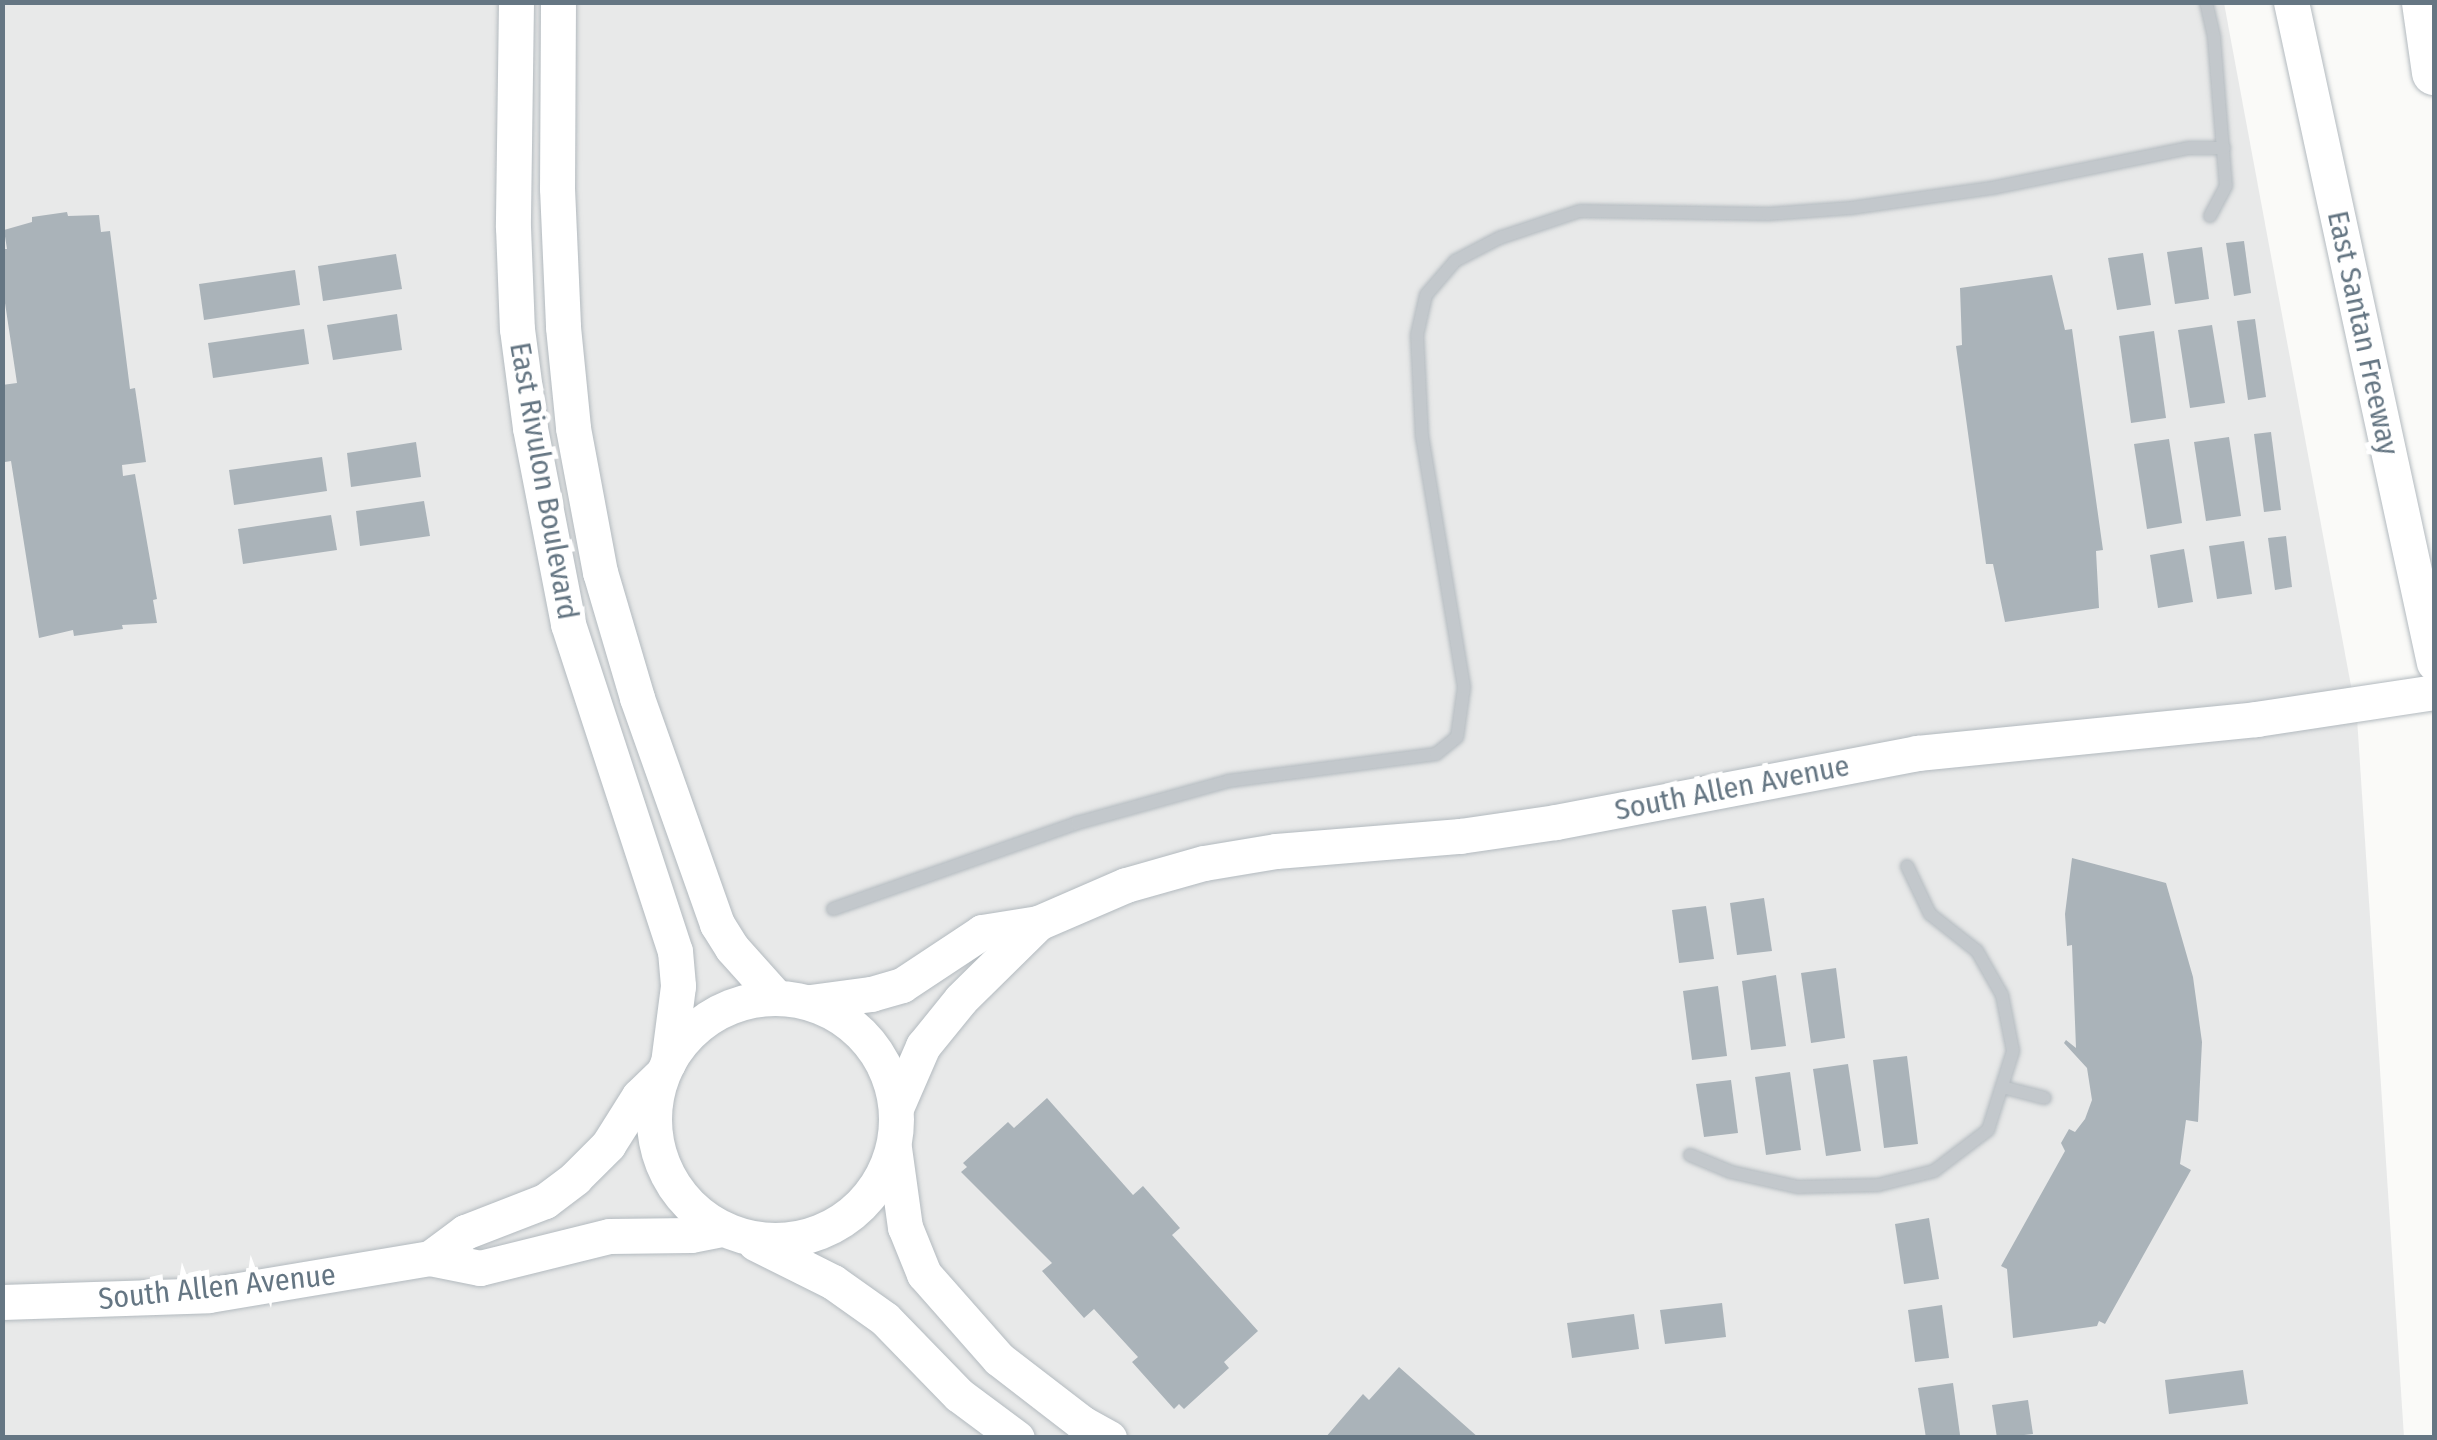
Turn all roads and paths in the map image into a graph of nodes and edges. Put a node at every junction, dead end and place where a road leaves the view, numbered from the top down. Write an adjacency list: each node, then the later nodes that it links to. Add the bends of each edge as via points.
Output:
1 (516, 2): 9 (street, East Rivulon Boulevard, via 518,329)
2 (558, 2): 9 (street, East Rivulon Boulevard, via 558,226)
3 (2206, 2): 7 (lane)
4 (2291, 2): 10 (street, East Santan Freeway)
5 (2424, 2): 6 (highway)
6 (2434, 72)
7 (2224, 148): 8 (lane, via 2226,186); 13 (lane, via 2188,148 1992,188 1851,208 1768,214 1580,211 1500,238 1455,262 1426,295 1417,335 1422,437 1464,687 1457,737 1436,754 1228,782 1077,824)
8 (2210, 216)
9 (579, 576): 15 (street, East Rivulon Boulevard, via 636,698 717,924 732,948); 16 (street, East Rivulon Boulevard, via 568,624 675,951 678,986)
10 (2434, 663)
11 (2434, 692): 14 (street, South Allen Avenue, via 2256,719 1917,753 1479,833 1276,851 1126,885)
12 (1906, 866): 17 (lane, via 1930,914 1977,952 2002,995 2012,1051)
13 (833, 909)
14 (1038, 923): 15 (street, South Allen Avenue, via 982,932 902,985); 19 (street, South Allen Avenue, via 923,1046)
15 (793, 1000): 16 (street, via 743,1002 712,1015 686,1036); 19 (street, via 842,1017 869,1042 888,1072)
16 (665, 1069): 22 (street, via 655,1101 655,1139 668,1176 690,1206); 23 (street, South Allen Avenue, via 575,1178 545,1201 465,1232)
17 (2002, 1087): 18 (lane); 21 (lane, via 1988,1130 1959,1156 1915,1179 1798,1187)
18 (2044, 1098)
19 (896, 1108): 20 (street)
20 (894, 1148): 22 (street, via 878,1184 852,1214 818,1234 780,1241); 26 (street, via 905,1227 924,1274 999,1359)
21 (1690, 1155)
22 (731, 1232): 23 (street, South Allen Avenue, via 609,1236 480,1268); 25 (street, via 833,1282 885,1319 959,1395)
23 (430, 1258): 24 (street, South Allen Avenue, via 209,1294)
24 (2, 1302)
25 (1017, 1438)
26 (1109, 1438)

